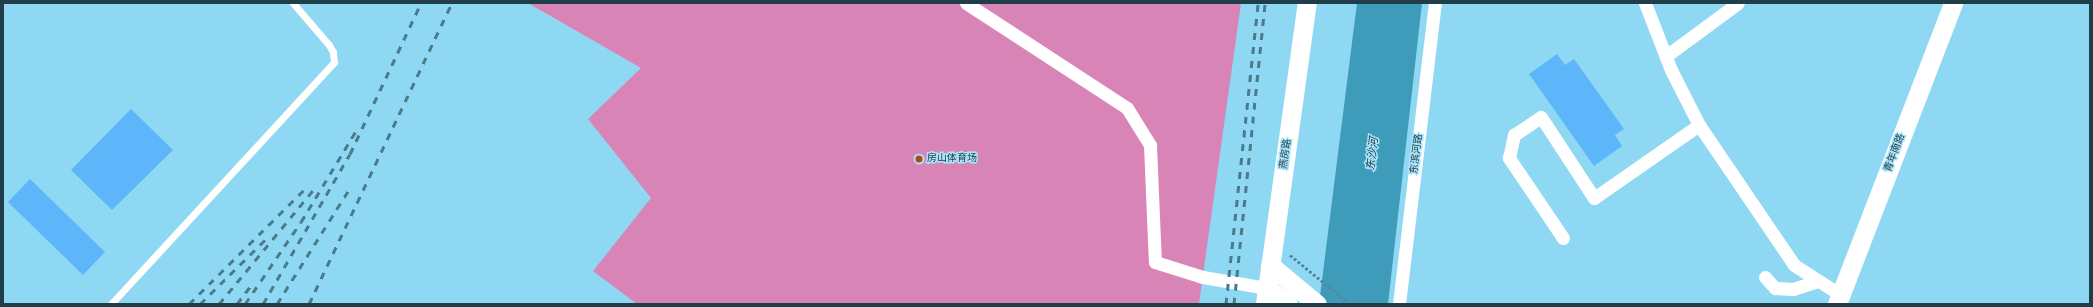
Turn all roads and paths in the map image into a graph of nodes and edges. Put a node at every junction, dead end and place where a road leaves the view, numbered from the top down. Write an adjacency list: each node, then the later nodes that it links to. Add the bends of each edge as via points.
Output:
1 (293, 3): 17 (lane, via 329,45 334,62)
2 (966, 3): 15 (street, via 1127,108 1150,145 1155,262)
3 (1307, 3): 12 (main road, 燕房路)
4 (1435, 3): 21 (street, 东滨河路)
5 (1646, 3): 8 (street)
6 (1738, 3): 8 (street)
7 (1953, 3): 16 (main road, 青年南路)
8 (1666, 56): 9 (street)
9 (1699, 125): 10 (street, via 1594,198 1541,118 1514,135 1509,158); 14 (street, via 1794,265)
10 (1563, 238)
11 (1304, 265): 20 (path)
12 (1270, 266): 15 (main road, 燕房路); 19 (main road)
13 (1765, 277): 14 (street, via 1775,288 1793,289)
14 (1818, 281): 16 (street)
15 (1266, 296): 18 (main road)
16 (1839, 300)
17 (111, 304)
18 (1288, 304)
19 (1317, 304)
20 (1350, 304)
21 (1399, 304)

